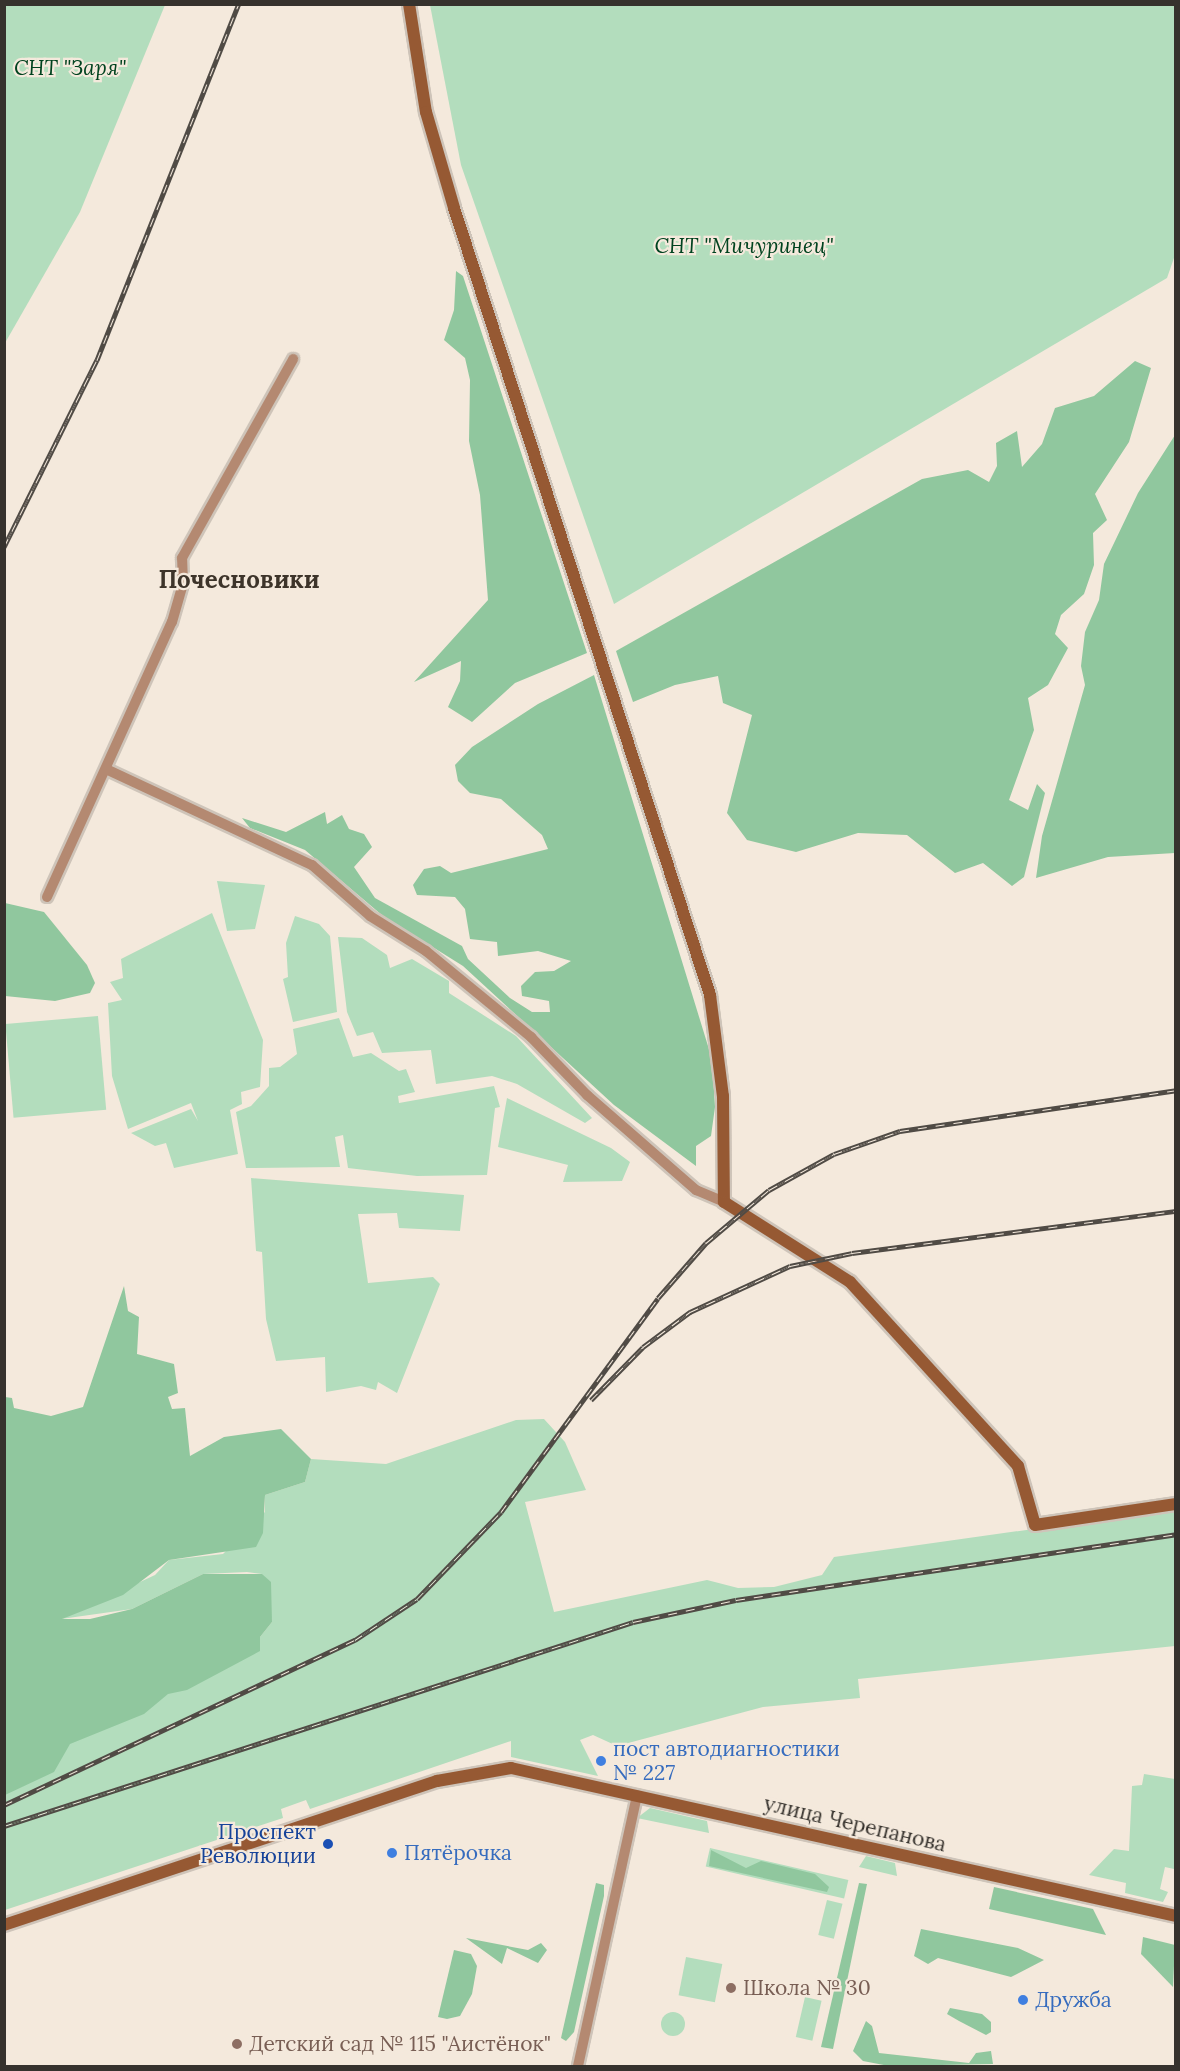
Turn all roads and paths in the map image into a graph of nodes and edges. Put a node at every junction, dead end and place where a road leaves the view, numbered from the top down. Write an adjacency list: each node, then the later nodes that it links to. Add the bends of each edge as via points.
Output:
1 (409, 4): 5 (street, via 426,112 454,208 710,995 723,1096)
2 (293, 359): 3 (street, via 182,558 183,584 172,622)
3 (108, 770): 4 (street); 5 (street, via 312,865 370,916 426,951 531,1037 587,1095 696,1190)
4 (47, 897)
5 (724, 1202): 6 (street, via 850,1282 1018,1467 1035,1525)
6 (1176, 1504)
7 (637, 1795): 8 (street, улица Черепанова); 9 (street, улица Черепанова, via 530,1770 491,1768); 10 (street)
8 (1176, 1916)
9 (4, 1925)
10 (578, 2067)

